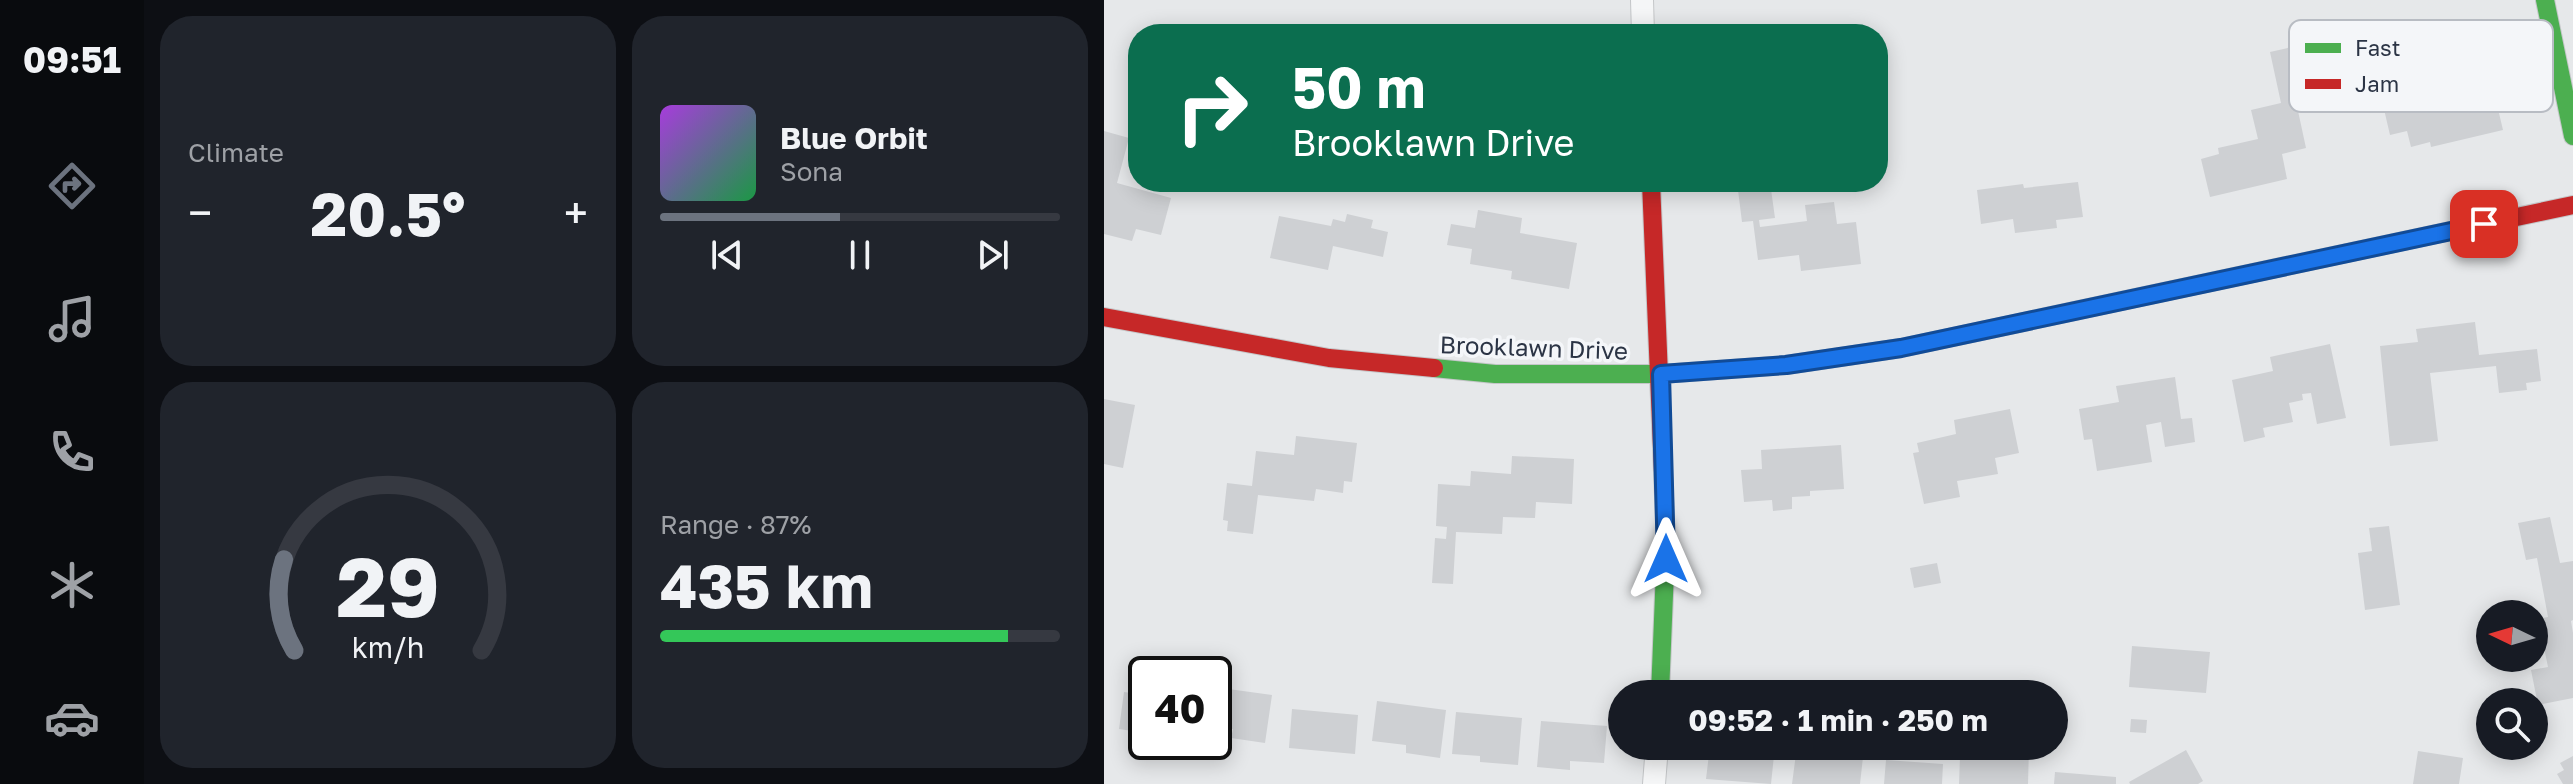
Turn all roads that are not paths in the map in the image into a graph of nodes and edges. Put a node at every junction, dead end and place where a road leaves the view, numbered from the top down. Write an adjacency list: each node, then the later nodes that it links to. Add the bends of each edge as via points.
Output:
1 (1642, 0): 4 (street)
2 (2545, 0): 3 (street)
3 (2549, 20)
4 (1643, 24)
5 (2553, 39): 6 (street)
6 (2573, 136)
7 (1652, 192): 10 (street)
8 (2573, 205): 10 (street, Brooklawn Drive, via 1901,348 1786,365)
9 (1104, 317): 10 (street, Brooklawn Drive, via 1344,360 1495,374)
10 (1661, 374): 11 (street, via 1666,534)
11 (1661, 680)
12 (1656, 760): 13 (street)
13 (1654, 784)

